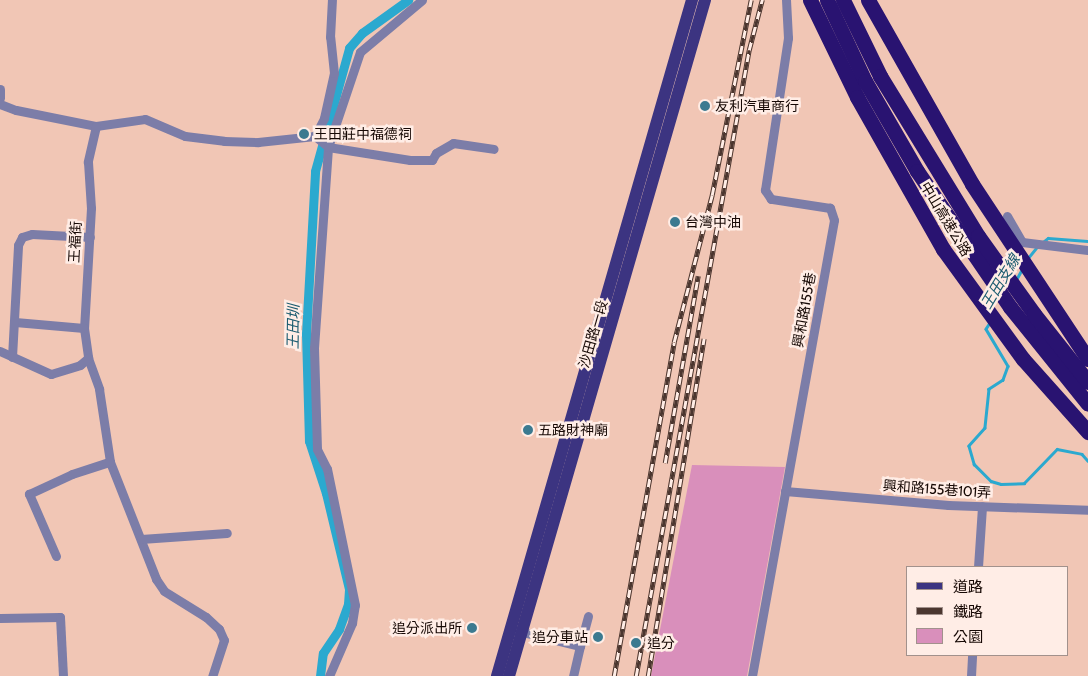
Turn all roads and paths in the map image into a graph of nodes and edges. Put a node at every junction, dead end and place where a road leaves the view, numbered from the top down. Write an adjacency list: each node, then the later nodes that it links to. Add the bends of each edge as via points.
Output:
1 (332, 0): 14 (street, via 330,37 334,73 324,118)
2 (422, 0): 15 (street, via 360,52)
3 (692, 0): 39 (main road, 沙田路一段)
4 (705, 0): 39 (main road, 沙田路一段)
5 (786, 0): 30 (street, 興和路155巷, via 788,38 765,190 772,199 830,208 834,220)
6 (810, 0): 28 (highway, 中山高速公路, via 857,98 943,249 1023,359)
7 (827, 0): 27 (highway, 中山高速公路, via 865,81 926,186 1010,308)
8 (843, 0): 26 (highway, 中山高速公路, via 880,76 973,228 1034,314)
9 (868, 0): 25 (highway, via 972,184)
10 (0, 89): 11 (street)
11 (0, 98)
12 (0, 104): 13 (street)
13 (96, 126): 14 (street, via 145,119 185,136 224,141 258,142); 18 (street, 王福街, via 88,162)
14 (315, 136): 15 (street)
15 (328, 147): 16 (street, via 410,160 432,160 436,153 453,143); 44 (street, via 314,348 317,449 327,469 356,605 352,623)
16 (494, 149)
17 (1007, 216): 19 (street, via 1022,242)
18 (90, 237): 20 (street, via 32,234 22,237 18,245); 21 (street, 王福街)
19 (1088, 250)
20 (15, 322): 21 (street); 23 (street)
21 (84, 328): 24 (street, 王福街)
22 (0, 351): 23 (street)
23 (12, 357): 24 (street, via 52,374 80,365)
24 (88, 358): 29 (street, 王福街, via 99,389)
25 (1088, 359)
26 (1088, 382)
27 (1088, 404)
28 (1088, 432)
29 (110, 462): 34 (street, 王福街); 35 (street, via 72,474 29,494)
30 (785, 491): 31 (street, 興和路155巷101弄); 48 (street, 興和路155巷)
31 (982, 506): 32 (street, 興和路155巷101弄); 36 (street)
32 (1088, 510)
33 (227, 533): 34 (street)
34 (141, 539): 43 (street, 王福街, via 164,591 219,629 224,640)
35 (56, 556)
36 (978, 566)
37 (588, 616): 40 (street)
38 (0, 618): 42 (street, via 60,617)
39 (517, 630): 40 (street); 45 (main road, 沙田路一段); 46 (main road, 沙田路一段)
40 (580, 646): 47 (street)
41 (972, 656): 49 (street)
42 (64, 676)
43 (212, 676)
44 (328, 676)
45 (497, 676)
46 (510, 676)
47 (573, 676)
48 (752, 676)
49 (970, 676)

